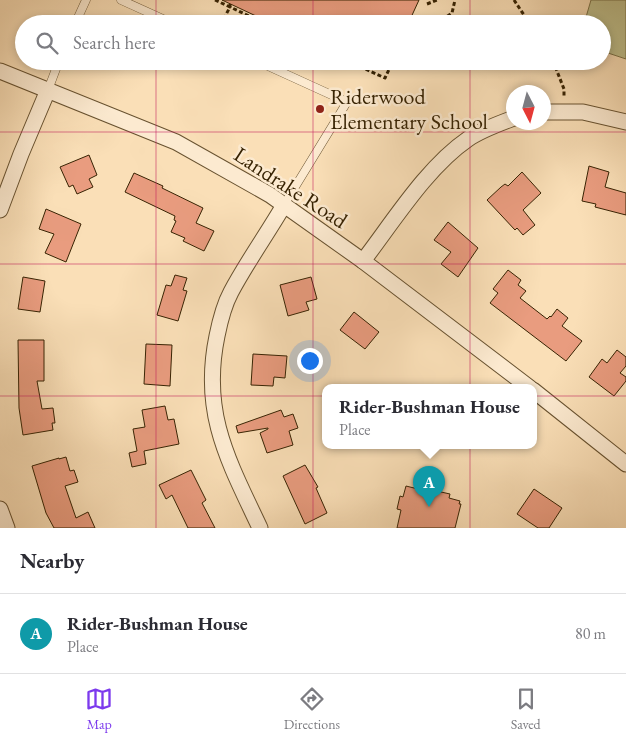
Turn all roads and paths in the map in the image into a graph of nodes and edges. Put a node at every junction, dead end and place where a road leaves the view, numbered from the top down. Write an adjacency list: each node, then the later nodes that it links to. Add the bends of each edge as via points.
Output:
1 (86, 0): 9 (lane)
2 (121, 0): 10 (lane)
3 (215, 0): 8 (path)
4 (437, 0): 7 (path)
5 (455, 0): 13 (path)
6 (514, 0): 14 (path)
7 (427, 4)
8 (230, 5): 11 (path); 12 (path)
9 (79, 15)
10 (154, 15)
11 (225, 15)
12 (249, 15)
13 (449, 15)
14 (524, 15)
15 (0, 70): 21 (street, Landrake Road)
16 (56, 70): 21 (lane)
17 (278, 70): 26 (lane, via 347,102)
18 (368, 70): 19 (path, via 385,78)
19 (389, 70)
20 (557, 70): 22 (path)
21 (48, 90): 26 (street, Landrake Road, via 176,142); 27 (street)
22 (564, 96)
23 (551, 112): 25 (street, via 583,112)
24 (506, 121): 28 (street, via 468,139 446,158 425,179)
25 (626, 122)
26 (284, 204): 28 (street, Landrake Road); 34 (street, via 230,294 213,355 212,377 218,427 228,459)
27 (0, 210)
28 (363, 262): 29 (street, Landrake Road)
29 (524, 384)
30 (537, 394): 31 (street, Landrake Road)
31 (626, 464)
32 (0, 509): 33 (street)
33 (8, 528)
34 (260, 528)

